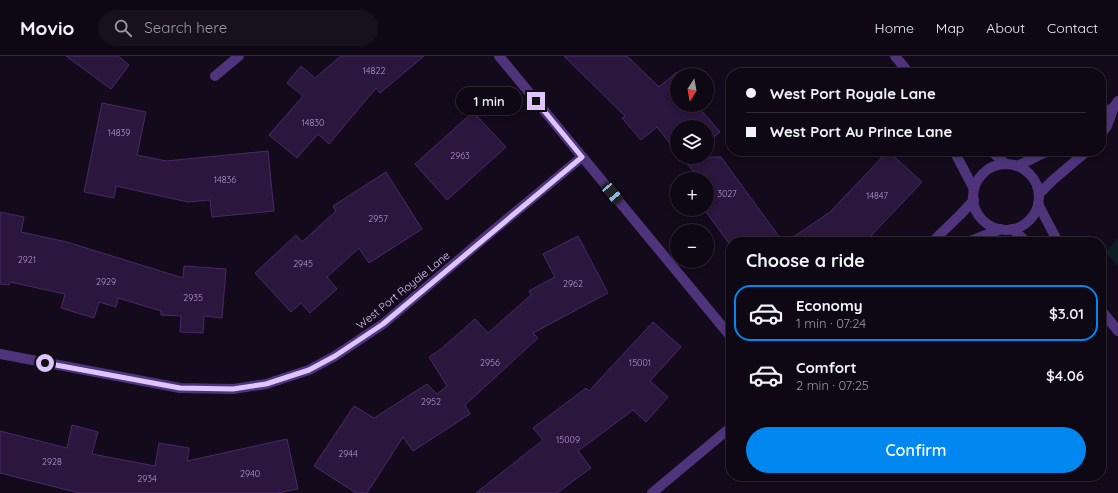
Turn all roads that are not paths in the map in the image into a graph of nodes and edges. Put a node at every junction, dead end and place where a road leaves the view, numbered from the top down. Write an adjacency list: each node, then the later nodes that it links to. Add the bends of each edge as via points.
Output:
1 (239, 56): 5 (street)
2 (499, 56): 13 (street)
3 (895, 56): 4 (street)
4 (905, 68)
5 (215, 76)
6 (1116, 104): 7 (street); 8 (street)
7 (1106, 111)
8 (1106, 127)
9 (957, 156): 16 (street)
10 (997, 156): 14 (street)
11 (1038, 156): 15 (street)
12 (1081, 156): 17 (street, via 1053,180)
13 (582, 157): 26 (street); 28 (street, West Port Royale Lane, via 383,324 309,370 266,384 233,389 180,388)
14 (1006, 164): 15 (street); 16 (street, via 986,171 978,179)
15 (1017, 166): 17 (street, via 1034,178)
16 (974, 189): 18 (street)
17 (1038, 199): 20 (street, via 1037,210 1031,219); 24 (street)
18 (974, 200): 19 (street, via 976,211 982,219 991,226); 21 (street)
19 (1001, 229): 20 (street); 22 (street)
20 (1012, 229): 23 (street)
21 (937, 237)
22 (981, 237)
23 (1021, 237)
24 (1056, 237)
25 (1106, 316): 27 (street)
26 (726, 331)
27 (1118, 331)
28 (0, 354)
29 (726, 431): 30 (street)
30 (652, 493)

